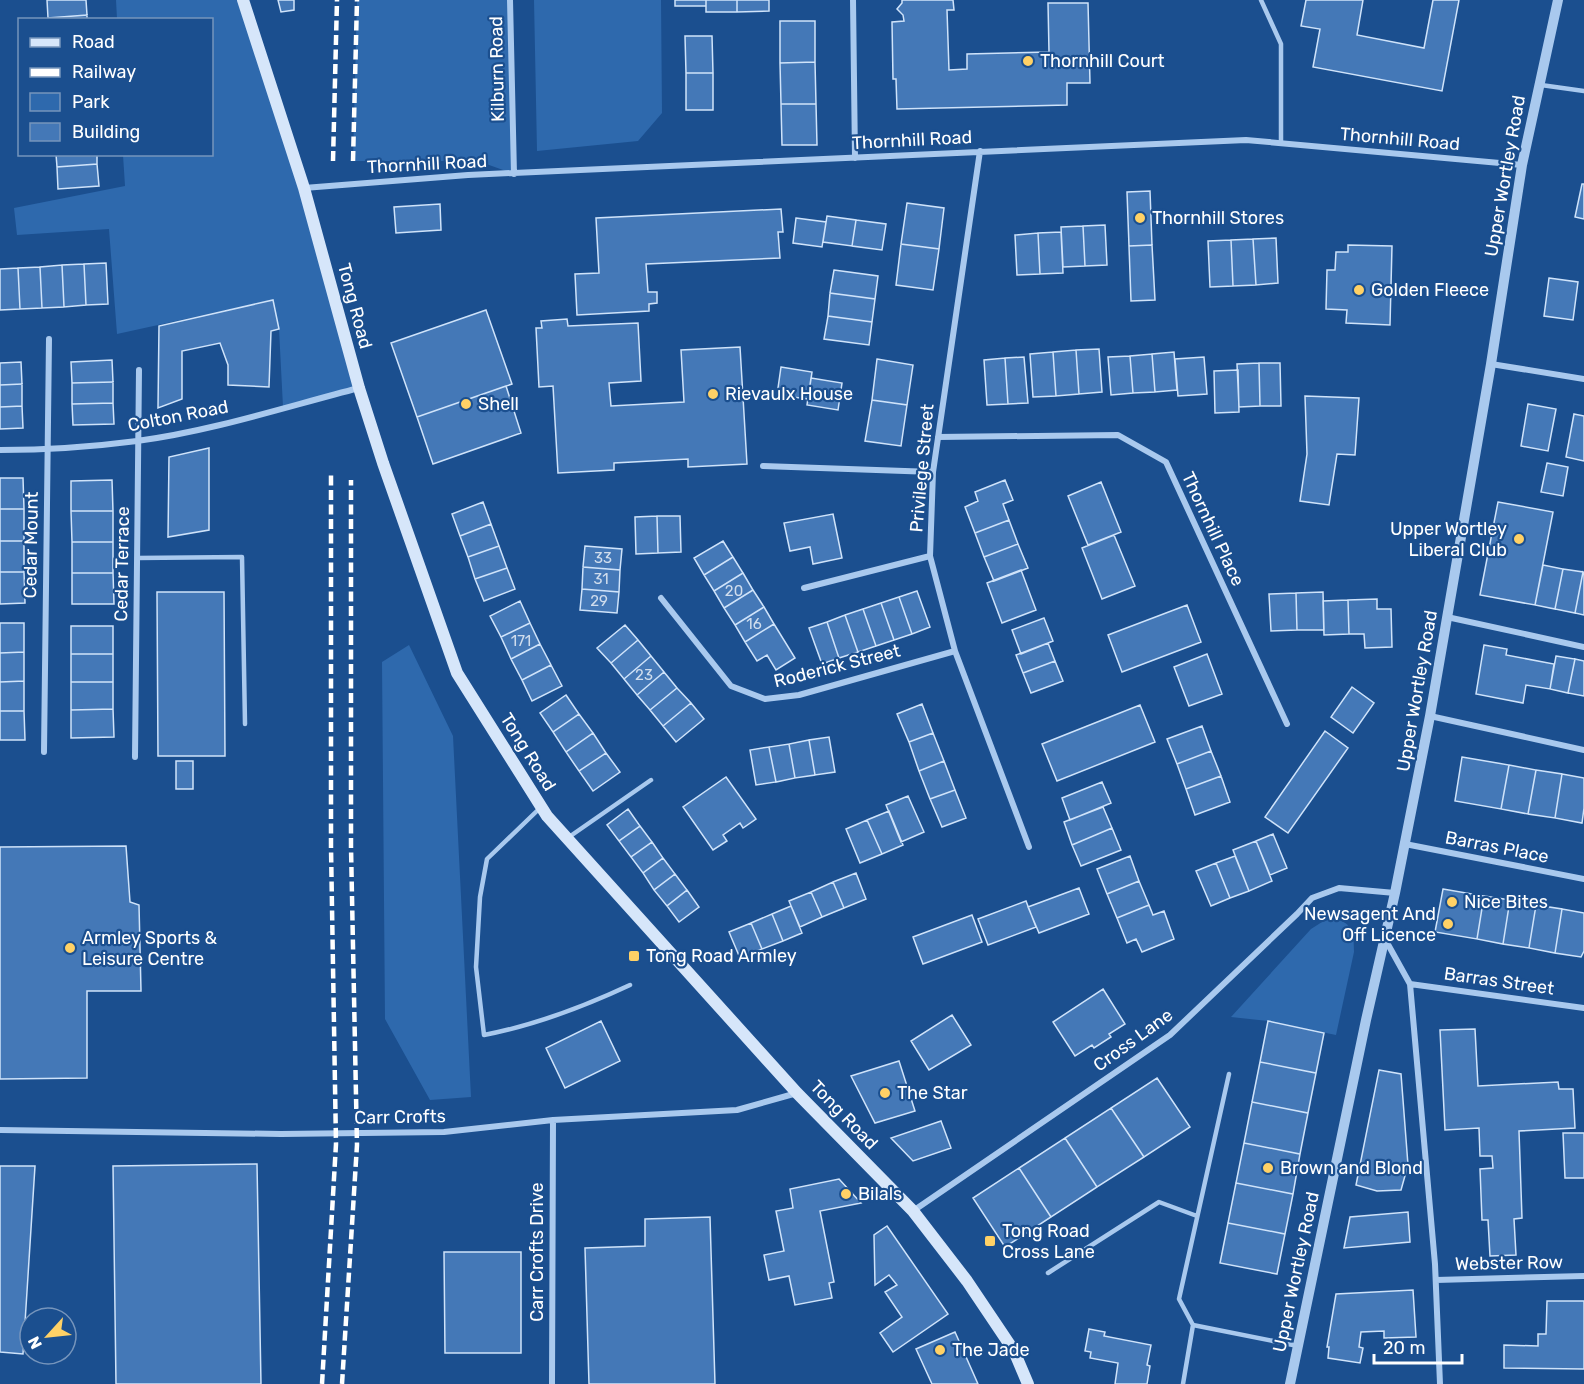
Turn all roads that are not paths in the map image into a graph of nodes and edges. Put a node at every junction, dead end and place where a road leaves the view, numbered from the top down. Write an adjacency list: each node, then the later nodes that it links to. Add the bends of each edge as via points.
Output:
1 (243, 0): 13 (main road, Tong Road)
2 (510, 0): 12 (street, Kilburn Road)
3 (853, 0): 10 (street)
4 (1261, 0): 8 (lane, via 1281,44)
5 (1558, 0): 6 (street, Upper Wortley Road)
6 (1539, 84): 7 (lane); 11 (street, Upper Wortley Road)
7 (1584, 91)
8 (1281, 143): 9 (street, Thornhill Road, via 1246,140); 11 (street, Thornhill Road)
9 (980, 151): 10 (street, Thornhill Road); 19 (street, Privilege Street)
10 (855, 158): 12 (street, Thornhill Road)
11 (1522, 165): 15 (street, Upper Wortley Road)
12 (514, 174): 13 (street, Thornhill Road)
13 (304, 188): 18 (main road, Tong Road)
14 (49, 339): 22 (street, Cedar Mount)
15 (1491, 364): 17 (street); 29 (street, Upper Wortley Road)
16 (139, 370): 20 (street, Cedar Terrace)
17 (1584, 379)
18 (359, 388): 20 (street, Colton Road, via 214,426); 39 (main road, Tong Road, via 457,673)
19 (938, 437): 24 (street, Privilege Street); 34 (street, Thornhill Place, via 1118,435 1166,462)
20 (138, 441): 22 (street, Colton Road); 26 (street, Cedar Terrace)
21 (0, 450): 22 (street, Colton Road)
22 (48, 450): 36 (street, Cedar Mount)
23 (763, 466): 24 (street)
24 (933, 471): 25 (street, Privilege Street)
25 (930, 556): 27 (street); 31 (street, Privilege Street)
26 (137, 558): 33 (lane, via 242,557); 37 (street, Cedar Terrace)
27 (804, 588)
28 (661, 598): 31 (street, Roderick Street, via 731,686 765,699 799,695)
29 (1447, 618): 30 (street); 32 (street, Upper Wortley Road)
30 (1584, 646)
31 (955, 651): 42 (street, Privilege Street)
32 (1430, 716): 35 (street); 41 (street, Upper Wortley Road)
33 (245, 724)
34 (1287, 724)
35 (1584, 750)
36 (44, 752)
37 (135, 757)
38 (651, 780): 40 (lane)
39 (541, 807): 40 (main road, Tong Road); 47 (lane, via 488,859 480,897 476,967 484,1035 541,1022)
40 (567, 838): 50 (main road, Tong Road)
41 (1405, 844): 43 (street, Barras Place); 44 (street, Upper Wortley Road)
42 (1029, 847)
43 (1584, 879)
44 (1395, 893): 45 (street, Upper Wortley Road); 53 (street, Cross Lane, via 1339,888 1312,898 1170,1035)
45 (1384, 939): 46 (street); 59 (street, Upper Wortley Road)
46 (1410, 984): 48 (street, Barras Street); 57 (street)
47 (630, 985)
48 (1584, 1008)
49 (1229, 1074): 54 (lane)
50 (797, 1094): 51 (street, Carr Crofts, via 738,1110); 53 (main road, Tong Road)
51 (552, 1120): 52 (street, Carr Crofts, via 444,1132); 60 (street, Carr Crofts Drive)
52 (0, 1130)
53 (913, 1211): 61 (main road, Tong Road, via 1014,1351)
54 (1197, 1216): 55 (lane, via 1159,1202); 58 (lane, via 1179,1299)
55 (1048, 1273)
56 (1584, 1276): 57 (street, Webster Row)
57 (1436, 1280): 64 (street)
58 (1193, 1325): 59 (lane); 62 (lane)
59 (1298, 1346): 63 (street, Upper Wortley Road)
60 (552, 1384)
61 (1028, 1384)
62 (1184, 1384)
63 (1290, 1384)
64 (1440, 1384)

